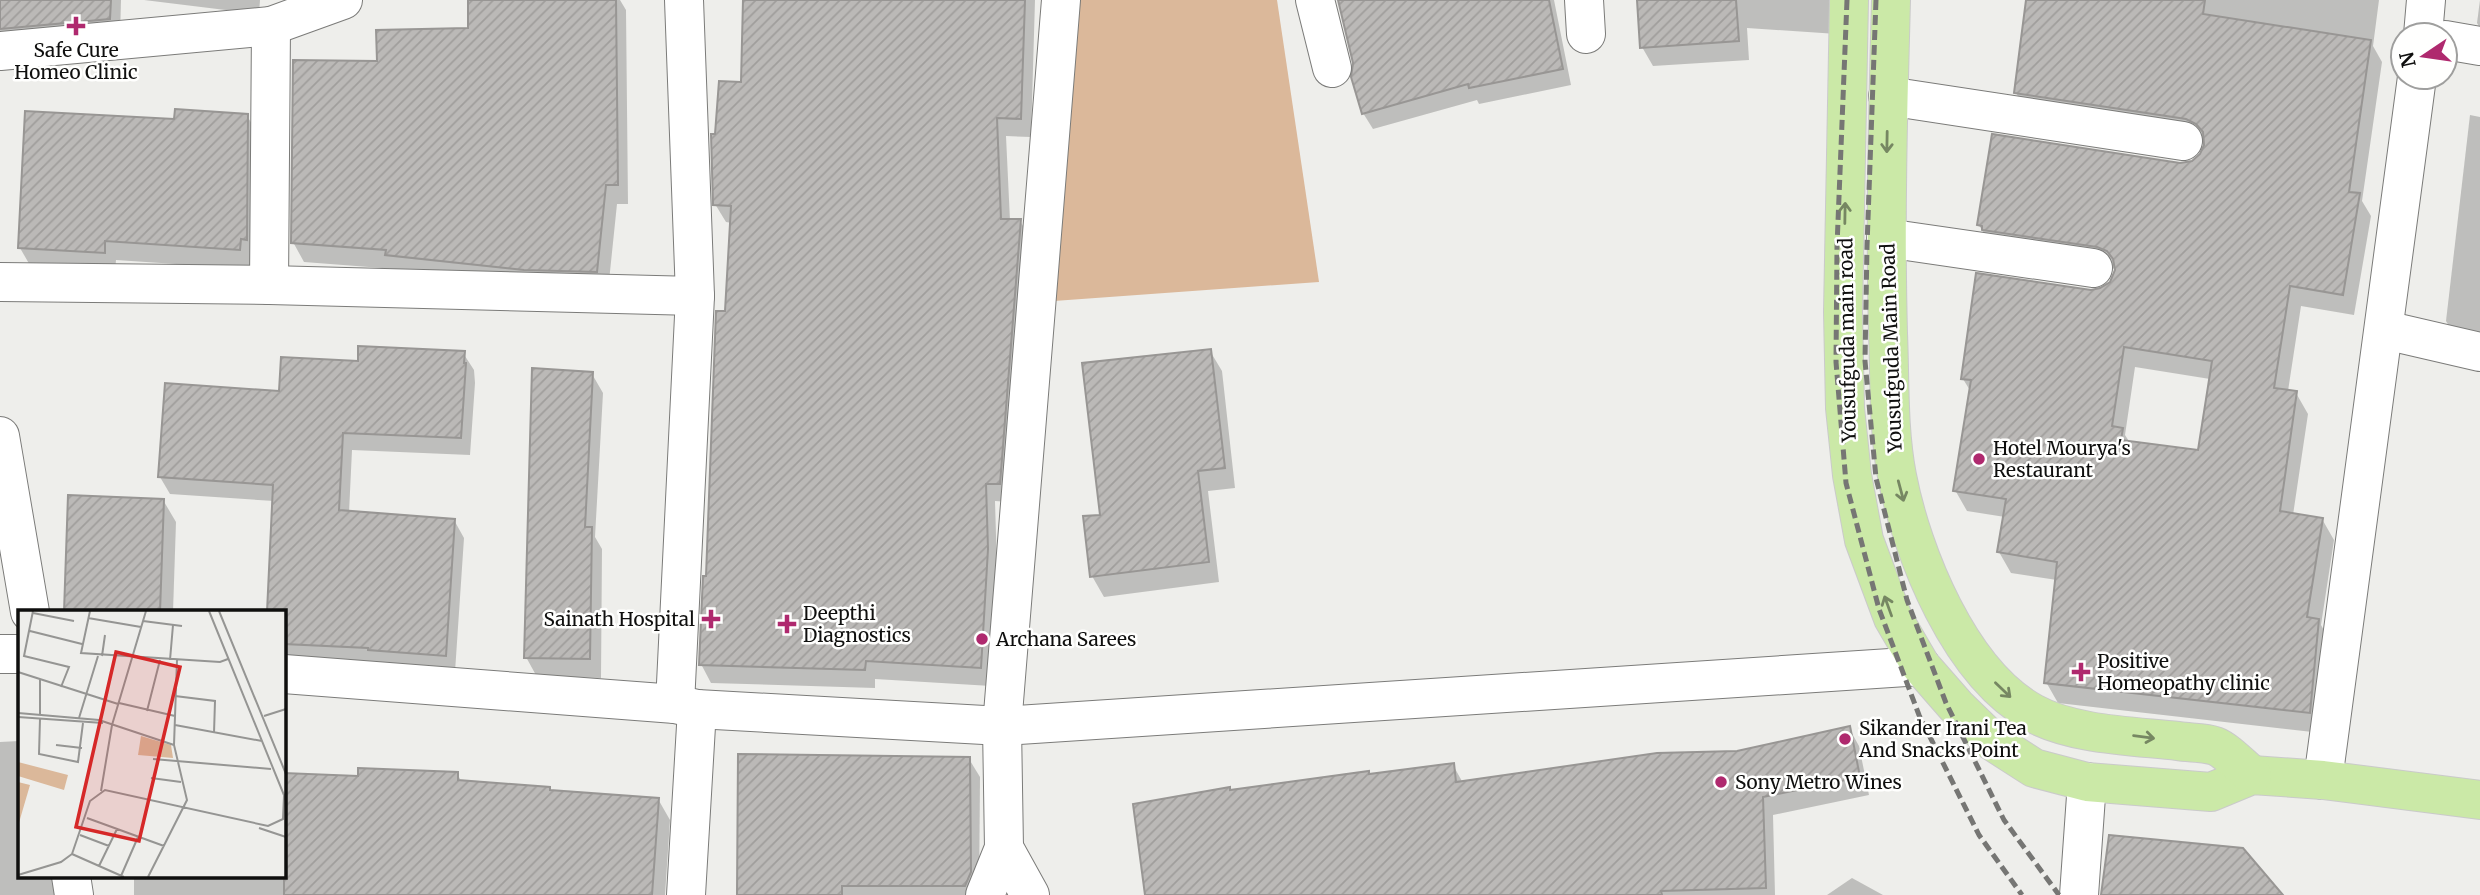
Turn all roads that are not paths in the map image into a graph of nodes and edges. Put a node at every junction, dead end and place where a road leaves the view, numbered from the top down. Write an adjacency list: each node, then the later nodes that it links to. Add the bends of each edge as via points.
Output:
1 (343, 0): 9 (street)
2 (684, 0): 21 (street)
3 (1061, 0): 31 (street)
4 (1315, 0): 13 (street)
5 (1849, 0): 28 (main road, Yousufguda main road, one-way to 5, via 1893,618 1864,540 1852,475 1843,312)
6 (1891, 0): 15 (main road, Yousufguda Main Road)
7 (2426, 0): 8 (street)
8 (2424, 21)
9 (271, 26): 12 (street); 20 (street)
10 (2459, 42): 11 (street)
11 (2480, 46)
12 (0, 51)
13 (1332, 68)
14 (2415, 91): 22 (street)
15 (1888, 96): 16 (street); 17 (main road, Yousufguda Main Road, one-way to 17)
16 (2183, 141)
17 (1886, 237): 18 (street); 32 (main road, Yousufguda Main Road, one-way to 32, via 1891,424 1897,476 1916,548 1933,588 1977,661 2005,694 2034,714 2076,729 2215,746)
18 (2093, 268)
19 (0, 282): 20 (street)
20 (270, 285): 21 (street)
21 (695, 296): 30 (street)
22 (2385, 330): 23 (street); 33 (street)
23 (2480, 352)
24 (0, 436): 25 (street)
25 (30, 610)
26 (0, 654): 27 (street)
27 (18, 654)
28 (1922, 666): 31 (street); 34 (main road, via 1992,741 2034,768)
29 (285, 674): 30 (street)
30 (686, 706): 31 (street); 37 (street)
31 (1002, 726): 36 (street)
32 (2252, 775): 33 (main road); 34 (main road, via 2211,792)
33 (2323, 780): 35 (main road)
34 (2087, 782): 40 (street)
35 (2480, 800)
36 (1004, 848): 38 (street); 39 (street)
37 (686, 895)
38 (985, 895)
39 (1030, 895)
40 (2079, 895)

